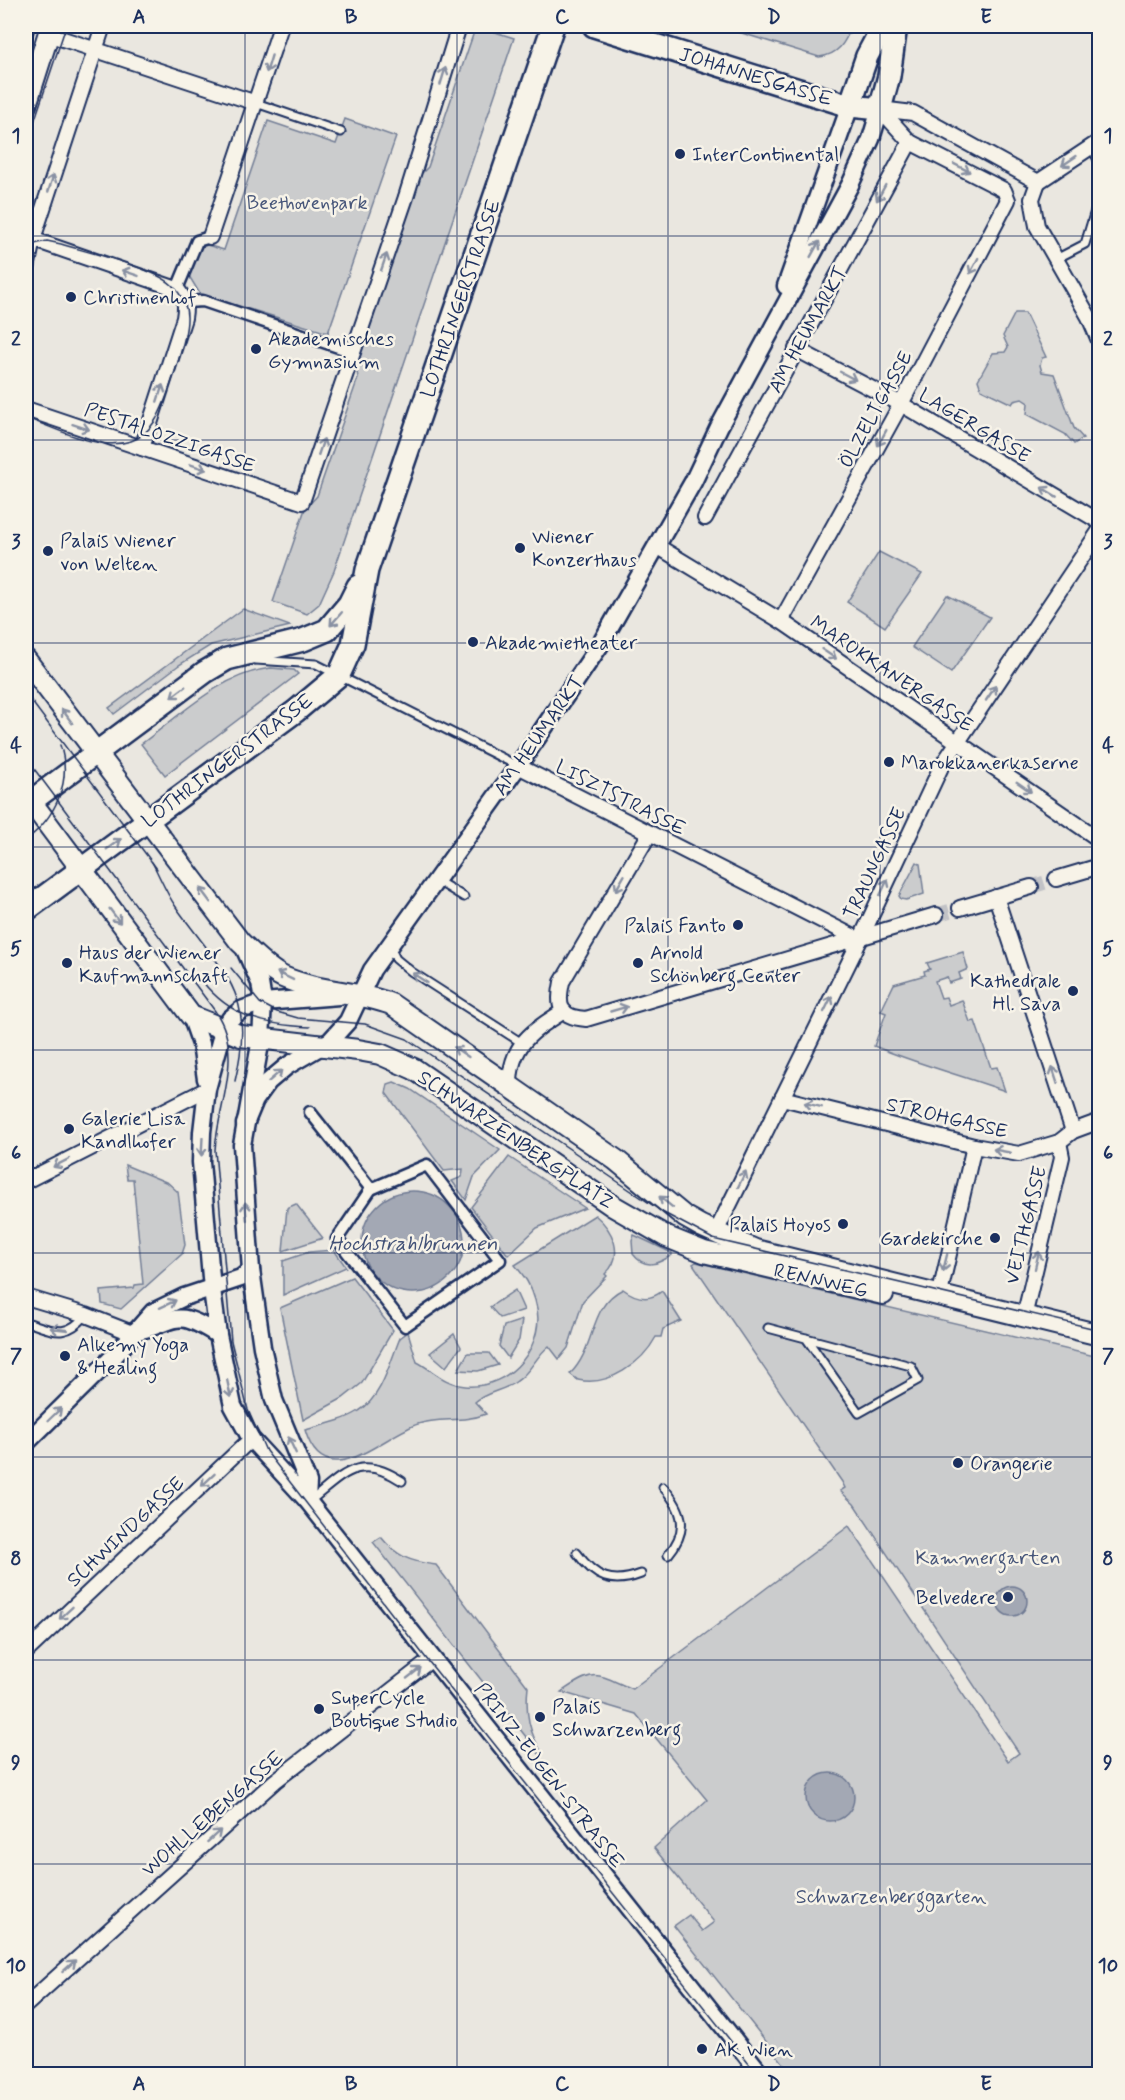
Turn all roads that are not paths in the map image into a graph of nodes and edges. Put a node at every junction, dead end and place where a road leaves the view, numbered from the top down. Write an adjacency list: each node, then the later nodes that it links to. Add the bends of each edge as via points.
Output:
1 (103, 26): 9 (street)
2 (281, 26): 10 (street, one-way to 10)
3 (459, 26): 29 (street, one-way to 3)
4 (553, 26): 37 (main road, LOTHRINGERSTRASSE)
5 (594, 26): 12 (main road, JOHANNESGASSE)
6 (883, 26): 12 (main road, AM HEUMARKT, via 867,56)
7 (896, 26): 13 (main road, AM HEUMARKT)
8 (50, 30): 9 (street); 11 (main road)
9 (95, 48): 10 (street); 21 (street, one-way to 9)
10 (256, 103): 14 (lane); 20 (street)
11 (26, 105)
12 (850, 106): 13 (main road, JOHANNESGASSE); 26 (street, AM HEUMARKT)
13 (880, 109): 15 (street); 18 (street, via 916,114); 26 (street, AM HEUMARKT, one-way to 13, via 858,170)
14 (341, 132)
15 (910, 141): 28 (street, AM HEUMARKT, one-way to 28); 30 (street, ÖLZELTGASSE, one-way to 30, via 1004,190 1008,200)
16 (1095, 143): 17 (lane); 18 (street, one-way to 18)
17 (1100, 164)
18 (1038, 182): 22 (street, via 1032,199 1037,226)
19 (1100, 194): 22 (lane, via 1085,244)
20 (210, 237): 24 (street, via 197,241)
21 (29, 238): 23 (street); 24 (street, one-way to 21)
22 (1056, 259): 25 (street)
23 (26, 273)
24 (182, 296): 29 (street); 32 (street, one-way to 24, via 184,318)
25 (1094, 314): 27 (street)
26 (767, 338): 36 (street, AM HEUMARKT)
27 (1100, 343)
28 (796, 349): 30 (street, LAGERGASSE, one-way to 30); 33 (street, AM HEUMARKT)
29 (353, 352): 32 (street, PESTALOZZIGASSE, one-way to 29, via 302,502)
30 (901, 404): 34 (street, LAGERGASSE, one-way to 30); 38 (street, ÖLZELTGASSE, one-way to 38)
31 (26, 409): 32 (street, PESTALOZZIGASSE, one-way to 32)
32 (142, 448)
33 (705, 518)
34 (1100, 522)
35 (1100, 530): 42 (street, TRAUNGASSE, one-way to 35)
36 (657, 546): 38 (street, MAROKKANERGASSE); 44 (street, AM HEUMARKT, via 600,645)
37 (367, 570): 39 (main road, LOTHRINGERSTRASSE, one-way to 39, via 349,604 327,630); 41 (main road, LOTHRINGERSTRASSE, via 352,644)
38 (781, 621): 42 (street, MAROKKANERGASSE, one-way to 42)
39 (227, 659): 41 (lane, LISZTSTRASSE, via 316,664); 43 (main road, LOTHRINGERSTRASSE, one-way to 43)
40 (26, 660): 43 (main road, SCHWARZENBERGPLATZ, one-way to 40)
41 (339, 675): 44 (lane, LISZTSTRASSE); 46 (main road, LOTHRINGERSTRASSE)
42 (959, 742): 48 (street, MAROKKANERGASSE, one-way to 48); 59 (street, TRAUNGASSE, one-way to 42, via 941,767)
43 (96, 754): 45 (main road, LOTHRINGERSTRASSE); 46 (main road, SCHWARZENBERGPLATZ)
44 (518, 766): 47 (street, LISZTSTRASSE); 52 (street, AM HEUMARKT)
45 (27, 804): 50 (main road, SCHWARZENBERGPLATZ)
46 (148, 819): 50 (main road, LOTHRINGERSTRASSE, one-way to 46); 60 (main road, SCHWARZENBERGPLATZ, one-way to 46)
47 (650, 833): 59 (street, LISZTSTRASSE); 64 (street, one-way to 64, via 562,982 558,1000)
48 (1100, 840)
49 (1100, 866): 51 (street)
50 (80, 869): 57 (main road, LOTHRINGERSTRASSE); 65 (main road, SCHWARZENBERGPLATZ, one-way to 65)
51 (1056, 879)
52 (436, 880): 54 (lane); 61 (street, AM HEUMARKT)
53 (1031, 887): 55 (street)
54 (464, 897)
55 (996, 897): 56 (street); 76 (street, one-way to 55)
56 (960, 908)
57 (26, 909)
58 (936, 915): 59 (street)
59 (860, 940): 64 (street, one-way to 59, via 572,1018 586,1019); 72 (street, TRAUNGASSE, one-way to 59)
60 (240, 942): 62 (main road, SCHWARZENBERGPLATZ, one-way to 60, via 306,985 282,976); 63 (street, SCHWARZENBERGPLATZ, via 254,965)
61 (389, 946): 62 (street, AM HEUMARKT); 68 (lane, one-way to 61, via 412,972 396,959)
62 (361, 995): 63 (street, SCHWARZENBERGPLATZ); 69 (street, SCHWARZENBERGPLATZ, via 348,1021); 70 (main road, SCHWARZENBERGPLATZ, one-way to 62, via 391,1005)
63 (263, 1002): 66 (street, SCHWARZENBERGPLATZ, via 239,1011); 67 (street, SCHWARZENBERGPLATZ)
64 (564, 1011): 68 (street)
65 (191, 1016): 66 (main road, SCHWARZENBERGPLATZ); 71 (street, SCHWARZENBERGPLATZ, via 201,1044)
66 (223, 1031): 67 (main road, SCHWARZENBERGPLATZ); 71 (street, SCHWARZENBERGPLATZ)
67 (261, 1039): 69 (main road, SCHWARZENBERGPLATZ); 75 (street, SCHWARZENBERGPLATZ)
68 (522, 1043): 70 (street, via 510,1064)
69 (322, 1046): 75 (street, SCHWARZENBERGPLATZ, one-way to 69, via 268,1082 286,1066); 82 (main road, SCHWARZENBERGPLATZ, via 380,1054 414,1069 613,1206 667,1237)
70 (510, 1085): 81 (main road, SCHWARZENBERGPLATZ, one-way to 70, via 685,1217 616,1160)
71 (207, 1089): 79 (street, one-way to 79); 84 (street, SCHWARZENBERGPLATZ, one-way to 84, via 201,1162)
72 (782, 1098): 78 (street, STROHGASSE, one-way to 72); 81 (street, TRAUNGASSE, one-way to 72)
73 (310, 1112): 80 (street)
74 (1100, 1121): 76 (street, STROHGASSE)
75 (245, 1124): 83 (street, SCHWARZENBERGPLATZ, one-way to 75, via 242,1170)
76 (1073, 1131): 77 (street, STROHGASSE)
77 (1059, 1142): 78 (street, STROHGASSE, one-way to 78, via 1019,1154); 88 (street, VEITHGASSE, one-way to 77, via 1062,1157)
78 (974, 1146): 85 (street, one-way to 85)
79 (26, 1181)
80 (371, 1189): 80 (street, via 427,1164 500,1260 405,1326 337,1239)
81 (716, 1232): 85 (main road, RENNWEG, via 755,1250 912,1287)
82 (704, 1252): 85 (main road, RENNWEG, via 743,1265 896,1296)
83 (250, 1270): 84 (street, via 241,1278); 99 (street, SCHWARZENBERGPLATZ, one-way to 83, via 308,1482 274,1400)
84 (212, 1289): 91 (street, one-way to 84, via 163,1306); 92 (street, SCHWARZENBERGPLATZ)
85 (939, 1297): 88 (main road, RENNWEG)
86 (26, 1298): 87 (street)
87 (86, 1315): 89 (lane, one-way to 89, via 75,1329 63,1332); 91 (street)
88 (1024, 1317): 93 (main road, RENNWEG)
89 (26, 1322)
90 (768, 1328): 94 (lane)
91 (132, 1333): 92 (street, via 184,1317); 96 (street, one-way to 91, via 116,1354)
92 (218, 1335): 95 (street, SCHWARZENBERGPLATZ, one-way to 95, via 233,1406)
93 (1100, 1335)
94 (806, 1338): 94 (lane, via 911,1366 918,1380 859,1413)
95 (251, 1439): 99 (street, SCHWARZENBERGPLATZ); 103 (street, SCHWINDGASSE, one-way to 103)
96 (26, 1443)
97 (402, 1481): 99 (lane, via 367,1466 350,1470)
98 (663, 1487): 101 (lane, via 682,1523 680,1542)
99 (308, 1501): 104 (street, PRINZ-EUGEN-STRASSE)
100 (577, 1553): 102 (lane, via 605,1578 623,1581)
101 (668, 1555)
102 (641, 1574)
103 (26, 1652)
104 (432, 1659): 105 (street, WOHLLEBENGASSE, one-way to 104, via 275,1781); 106 (street, PRINZ-EUGEN-STRASSE)
105 (26, 2005)
106 (761, 2074)

